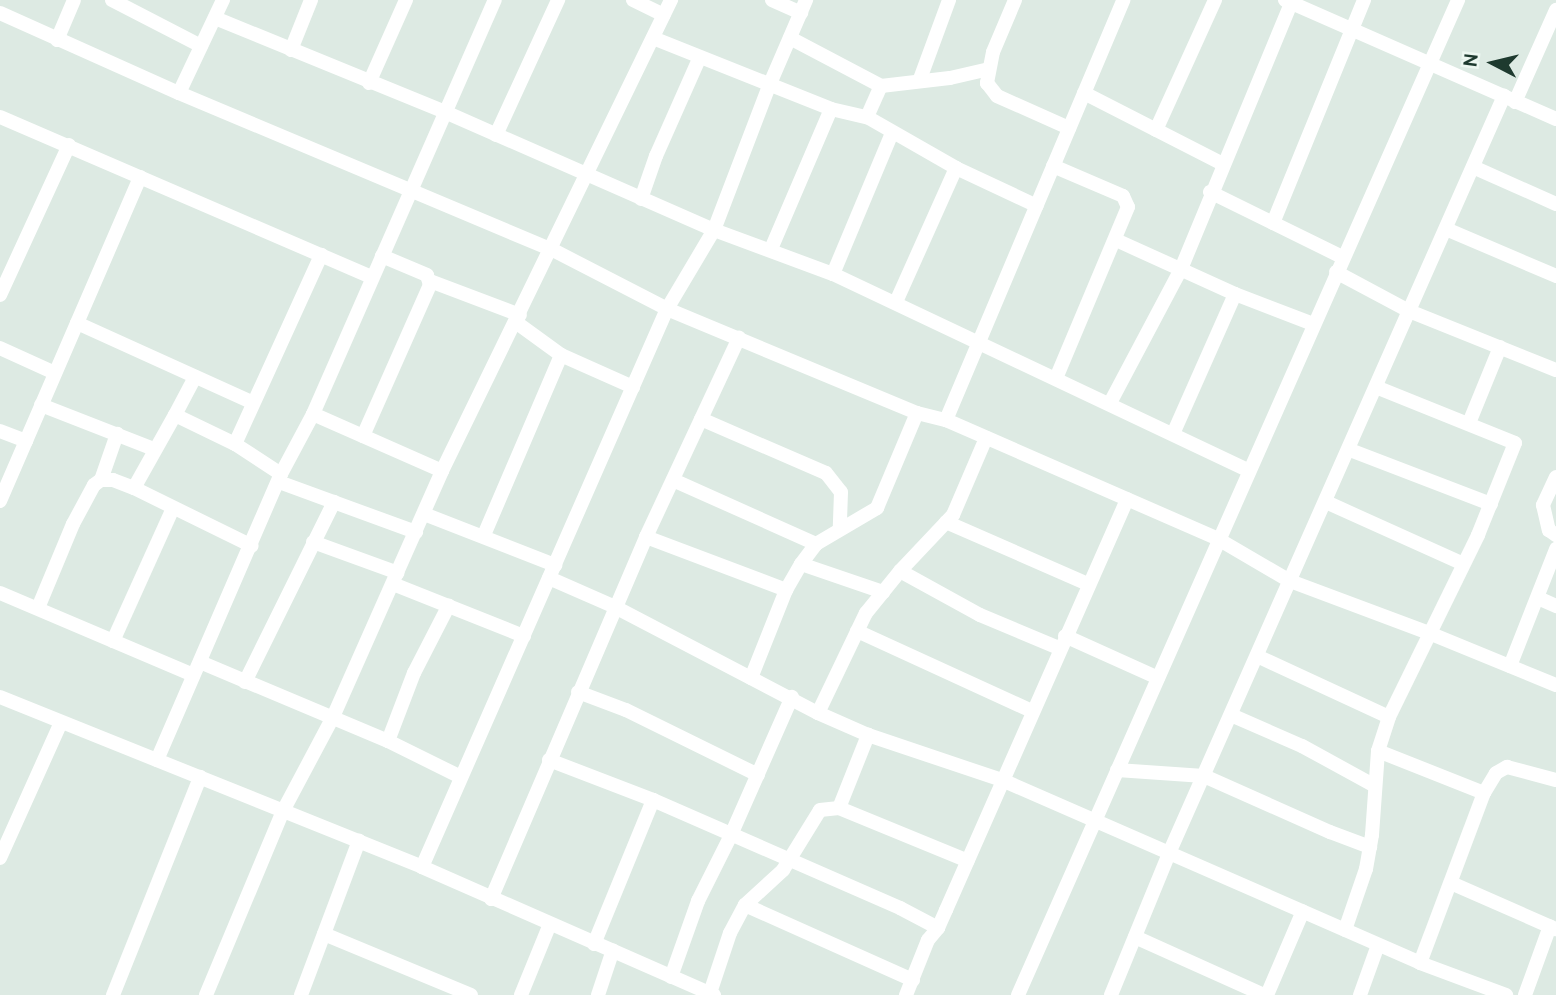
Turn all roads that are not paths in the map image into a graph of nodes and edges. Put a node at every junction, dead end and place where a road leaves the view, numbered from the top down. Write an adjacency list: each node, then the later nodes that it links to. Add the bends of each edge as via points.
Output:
1 (74, 0): 28 (street)
2 (112, 0): 18 (street)
3 (223, 0): 23 (street)
4 (311, 0): 30 (street)
5 (406, 0): 35 (street)
6 (495, 0): 42 (street)
7 (558, 0): 49 (street)
8 (633, 0): 22 (street)
9 (671, 0): 22 (street)
10 (772, 0): 19 (street)
11 (948, 0): 34 (street)
12 (1015, 0): 33 (street)
13 (1124, 0): 39 (street)
14 (1216, 0): 47 (street)
15 (1364, 0): 25 (street)
16 (1458, 0): 32 (street)
17 (1288, 1): 25 (street); 51 (street)
18 (137, 5): 29 (street)
19 (804, 6): 27 (street)
20 (1556, 10): 24 (street)
21 (0, 13): 28 (street)
22 (664, 15): 26 (street)
23 (215, 18): 29 (street); 30 (street)
24 (1553, 26): 40 (street)
25 (1352, 29): 32 (street); 62 (street)
26 (653, 38): 31 (street); 55 (street)
27 (790, 38): 36 (street); 37 (street)
28 (57, 40): 38 (street)
29 (201, 46): 38 (street)
30 (291, 50): 35 (street)
31 (699, 59): 36 (street); 59 (street)
32 (1431, 65): 40 (street); 70 (street)
33 (988, 69): 34 (street); 46 (street, via 987,83 998,96)
34 (920, 79): 37 (street)
35 (369, 83): 42 (street)
36 (769, 86): 41 (street); 64 (street)
37 (881, 86): 44 (street)
38 (179, 93): 57 (street)
39 (1084, 93): 46 (street); 47 (street)
40 (1510, 99): 45 (street); 53 (street)
41 (831, 109): 44 (street); 67 (street)
42 (445, 112): 49 (street); 57 (street)
43 (0, 117): 50 (street)
44 (867, 117): 48 (street)
45 (1556, 119)
46 (1069, 128): 52 (street)
47 (1156, 130): 51 (street)
48 (892, 132): 54 (street); 74 (street)
49 (496, 135): 55 (street)
50 (69, 145): 56 (street); 73 (street)
51 (1223, 164): 58 (street)
52 (1053, 166): 61 (street); 65 (street, via 1123,196 1127,215)
53 (1473, 167): 60 (street); 63 (street)
54 (956, 168): 61 (street); 80 (street)
55 (587, 176): 59 (street); 66 (street)
56 (140, 177): 68 (street); 84 (street)
57 (411, 188): 66 (street); 69 (street)
58 (1210, 192): 62 (street); 71 (street)
59 (641, 199): 64 (street)
60 (1556, 204)
61 (1037, 206): 87 (street)
62 (1273, 223): 70 (street)
63 (1446, 229): 75 (street); 82 (street)
64 (714, 230): 67 (street); 81 (street)
65 (1116, 240): 71 (street); 94 (street)
66 (551, 249): 81 (street); 83 (street)
67 (771, 249): 74 (street)
68 (321, 255): 76 (street); 97 (street)
69 (382, 256): 76 (street); 77 (street, via 427,275)
70 (1342, 257): 72 (street)
71 (1181, 269): 78 (street); 98 (street)
72 (1336, 272): 82 (street); 85 (street)
73 (4, 274): 79 (street)
74 (833, 274): 80 (street)
75 (1556, 276)
76 (372, 277): 101 (street)
77 (430, 281): 83 (street); 109 (street)
78 (1236, 294): 85 (street); 108 (street)
79 (0, 295)
80 (896, 302): 87 (street)
81 (667, 309): 86 (street); 95 (street)
82 (1409, 311): 89 (street); 96 (street)
83 (518, 319): 90 (street); 115 (street)
84 (77, 323): 92 (street); 93 (street)
85 (1313, 324): 116 (street)
86 (738, 338): 100 (street); 103 (street)
87 (978, 344): 94 (street); 104 (street)
88 (0, 348): 92 (street)
89 (1500, 348): 91 (street); 105 (street)
90 (561, 355): 95 (street); 132 (street)
91 (1556, 370)
92 (55, 373): 99 (street)
93 (195, 377): 97 (street); 102 (street)
94 (1056, 378): 98 (street)
95 (633, 387): 142 (street)
96 (1378, 387): 105 (street); 114 (street)
97 (253, 403): 112 (street)
98 (1110, 403): 108 (street)
99 (41, 405): 107 (street); 111 (street)
100 (917, 413): 104 (street); 130 (street, via 877,508)
101 (313, 414): 109 (street); 118 (street)
102 (175, 415): 112 (street); 113 (street)
103 (701, 419): 120 (street); 130 (street, via 826,474 841,492)
104 (946, 420): 110 (street)
105 (1469, 423): 126 (street, via 1515,443)
106 (0, 431): 111 (street)
107 (117, 434): 113 (street); 119 (street)
108 (1173, 434): 116 (street)
109 (363, 436): 115 (street)
110 (986, 438): 122 (street); 129 (street)
111 (26, 441): 123 (street)
112 (235, 443): 118 (street)
113 (154, 449): 121 (street)
114 (1350, 450): 125 (street); 126 (street)
115 (442, 471): 128 (street)
116 (1248, 471): 135 (street)
117 (1556, 477): 133 (street, via 1543,505 1549,530)
118 (280, 478): 124 (street); 138 (street)
119 (101, 480): 121 (street); 154 (street, via 74,524)
120 (673, 480): 134 (street); 137 (street)
121 (134, 488): 127 (street)
122 (1127, 499): 135 (street); 146 (street)
123 (0, 501)
124 (334, 502): 131 (street); 136 (street)
125 (1326, 502): 141 (street); 145 (street)
126 (1491, 504): 141 (street)
127 (173, 508): 138 (street); 158 (street)
128 (424, 514): 131 (street); 132 (street)
129 (946, 522): 143 (street); 146 (street)
130 (840, 528): 137 (street)
131 (416, 532): 144 (street)
132 (484, 535): 142 (street)
133 (1556, 535)
134 (646, 537): 147 (street); 153 (street)
135 (1218, 539): 145 (street); 165 (street)
136 (313, 542): 144 (street); 166 (street)
137 (816, 544): 140 (street)
138 (252, 546): 161 (street)
139 (1556, 549): 150 (street)
140 (801, 564): 147 (street); 148 (street)
141 (1463, 564): 156 (street)
142 (552, 571): 153 (street); 157 (street)
143 (900, 571): 148 (street); 159 (street, via 980,615)
144 (396, 579): 151 (street); 174 (street)
145 (1290, 581): 156 (street); 160 (street)
146 (1087, 584): 159 (street)
147 (786, 590): 164 (street)
148 (883, 592): 155 (street)
149 (0, 593): 154 (street)
150 (1538, 598): 152 (street); 162 (street)
151 (449, 605): 157 (street); 178 (street, via 414,673)
152 (1556, 606)
153 (615, 607): 164 (street); 168 (street)
154 (38, 608): 158 (street)
155 (857, 631): 171 (street); 172 (street)
156 (1429, 633): 162 (street); 175 (street)
157 (524, 636): 186 (street)
158 (113, 641): 163 (street)
159 (1062, 642): 165 (street); 171 (street)
160 (1256, 656): 173 (street); 175 (street)
161 (200, 662): 163 (street); 166 (street)
162 (1510, 666): 167 (street)
163 (193, 675): 180 (street)
164 (751, 678): 170 (street)
165 (1157, 678): 182 (street)
166 (245, 682): 174 (street)
167 (1556, 685)
168 (578, 692): 181 (street); 183 (street, via 626,710)
169 (0, 697): 176 (street)
170 (792, 697): 172 (street); 183 (street)
171 (1032, 711): 187 (street)
172 (818, 713): 177 (street)
173 (1231, 715): 184 (street); 189 (street, via 1302,746)
174 (333, 717): 178 (street); 193 (street)
175 (1389, 717): 179 (street)
176 (61, 722): 180 (street); 199 (street)
177 (868, 735): 187 (street); 192 (street)
178 (388, 741): 186 (street)
179 (1378, 751): 189 (street); 190 (street)
180 (157, 760): 185 (street)
181 (549, 760): 191 (street); 204 (street)
182 (1117, 770): 184 (street); 194 (street)
183 (758, 775): 195 (street)
184 (1204, 776): 197 (street); 198 (street)
185 (200, 777): 193 (street); 220 (street)
186 (461, 777): 202 (street)
187 (1002, 780): 194 (street); 201 (street)
188 (1556, 780): 190 (street, via 1507,767 1500,769)
189 (1375, 786): 197 (street)
190 (1484, 793): 203 (street)
191 (653, 800): 195 (street); 213 (street)
192 (839, 808): 200 (street, via 820,810); 201 (street)
193 (283, 811): 196 (street); 221 (street)
194 (1095, 820): 198 (street); 227 (street)
195 (731, 835): 200 (street); 217 (street, via 698,901)
196 (359, 841): 202 (street); 211 (street)
197 (1370, 847): 210 (street)
198 (1170, 851): 206 (street); 212 (street)
199 (0, 858)
200 (788, 861): 205 (street); 208 (street)
201 (968, 861): 208 (street)
202 (422, 867): 204 (street)
203 (1451, 883): 209 (street); 216 (street)
204 (491, 900): 207 (street)
205 (745, 905): 218 (street); 219 (street, via 730,933)
206 (1303, 911): 210 (street); 229 (street)
207 (550, 923): 213 (street); 224 (street)
208 (938, 928): 218 (street, via 928,940)
209 (1553, 928): 232 (street)
210 (1345, 930): 214 (street)
211 (324, 934): 222 (street); 223 (street)
212 (1135, 937): 228 (street); 229 (street)
213 (594, 944): 215 (street)
214 (1378, 945): 216 (street); 230 (street)
215 (613, 950): 217 (street); 225 (street)
216 (1420, 963): 231 (street)
217 (671, 977): 219 (street)
218 (913, 980): 226 (street)
219 (712, 994)
220 (113, 995)
221 (206, 995)
222 (301, 995)
223 (471, 995)
224 (521, 995)
225 (598, 995)
226 (906, 995)
227 (1018, 995)
228 (1111, 995)
229 (1265, 995)
230 (1360, 995)
231 (1506, 995)
232 (1525, 995)

